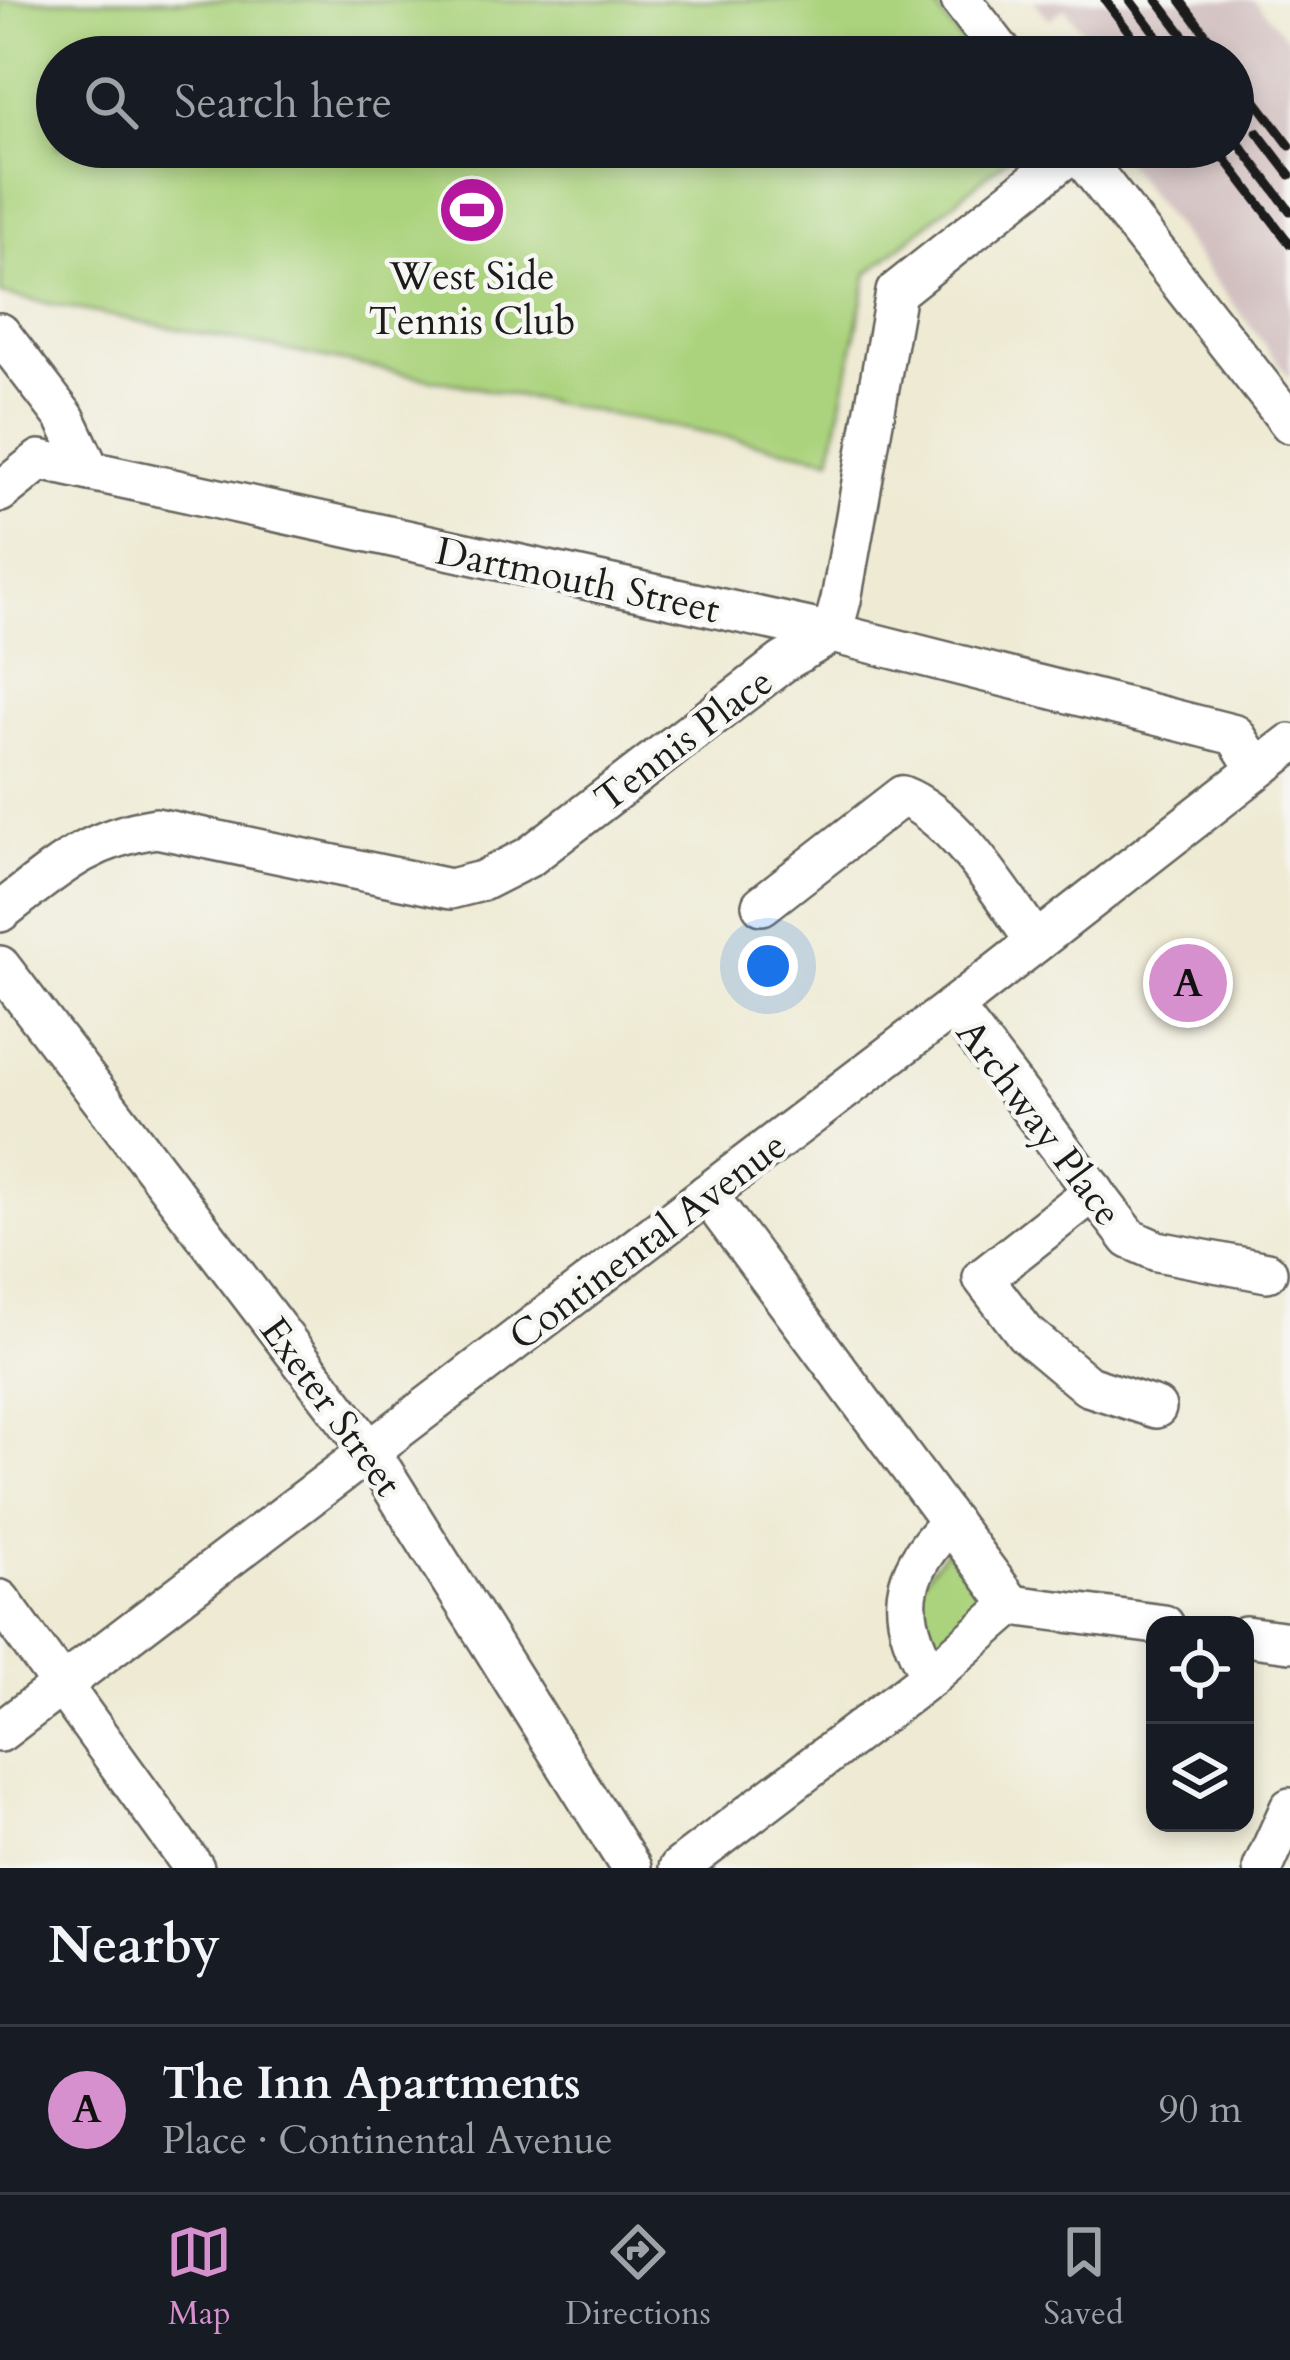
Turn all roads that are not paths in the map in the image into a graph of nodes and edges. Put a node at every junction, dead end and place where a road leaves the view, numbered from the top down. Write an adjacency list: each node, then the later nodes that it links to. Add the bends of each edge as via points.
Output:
1 (961, 0): 2 (street)
2 (989, 36)
3 (1050, 168): 9 (street, via 896,292)
4 (1091, 168): 6 (street)
5 (0, 333): 7 (street, via 65,418)
6 (1290, 423)
7 (90, 471): 8 (street, Dartmouth Street, via 40,460); 9 (street, Dartmouth Street)
8 (0, 492)
9 (832, 633): 11 (street, Dartmouth Street, via 1235,735); 13 (street, Tennis Place, via 529,857 482,881 450,889 156,828 114,835 76,854)
10 (1290, 744): 11 (street, Continental Avenue)
11 (1257, 769): 14 (street, Continental Avenue)
12 (762, 905): 14 (street, via 902,796 946,824)
13 (0, 913)
14 (1036, 942): 16 (street, Continental Avenue)
15 (0, 966): 21 (street, Exeter Street)
16 (952, 1007): 17 (street, Archway Place); 18 (street, Continental Avenue)
17 (1094, 1191): 19 (street, Archway Place, via 1130,1239); 20 (street, via 983,1278 1025,1333 1088,1386)
18 (707, 1194): 21 (street, Continental Avenue); 22 (street)
19 (1267, 1272)
20 (1156, 1408)
21 (370, 1451): 29 (street, Continental Avenue); 33 (street, Exeter Street)
22 (951, 1522): 24 (street); 28 (street, via 925,1547 906,1601 912,1645)
23 (0, 1600): 29 (street)
24 (1012, 1605): 25 (street); 28 (street)
25 (1146, 1623)
26 (1254, 1637): 27 (street)
27 (1290, 1642)
28 (931, 1676): 34 (street)
29 (63, 1684): 30 (street, Continental Avenue); 32 (street)
30 (0, 1732)
31 (1290, 1808): 35 (street)
32 (194, 1868)
33 (632, 1868)
34 (679, 1868)
35 (1262, 1868)

